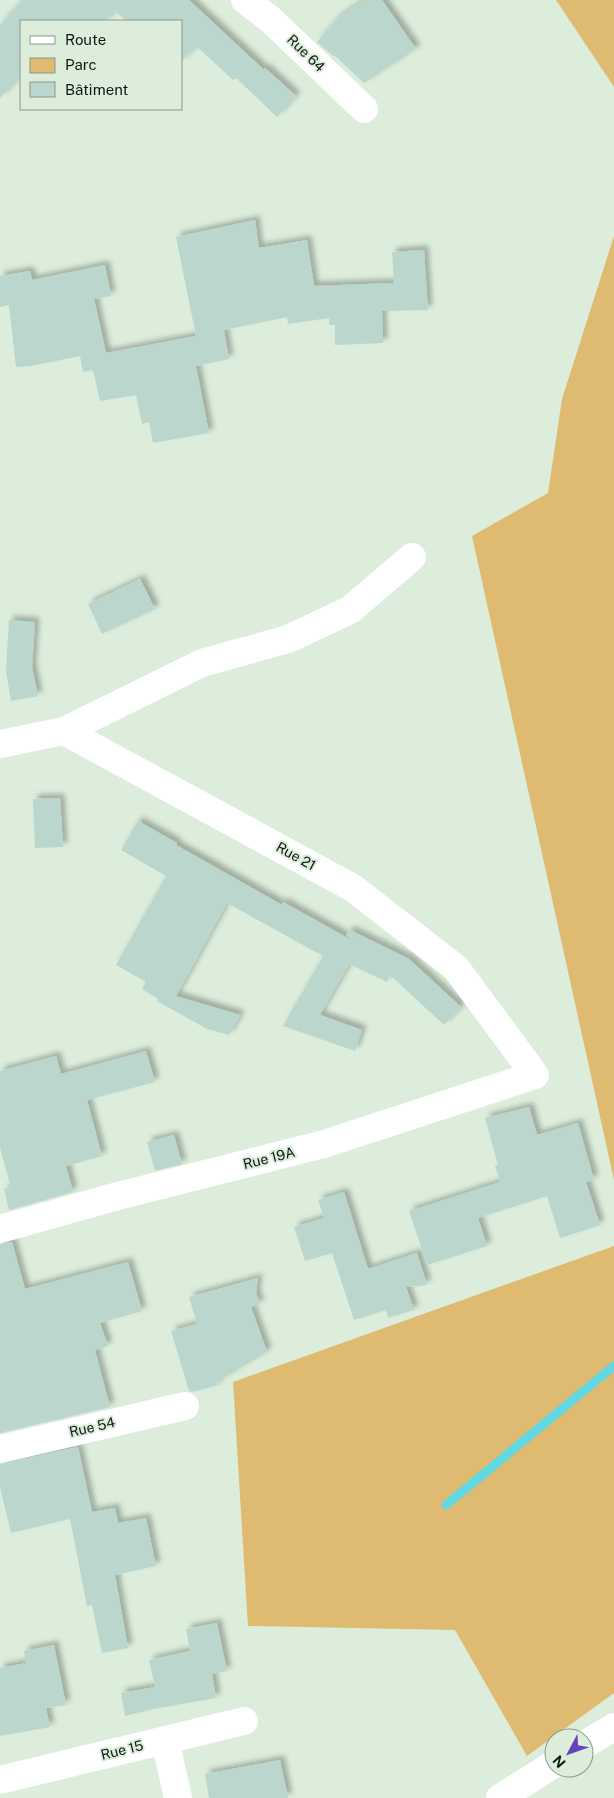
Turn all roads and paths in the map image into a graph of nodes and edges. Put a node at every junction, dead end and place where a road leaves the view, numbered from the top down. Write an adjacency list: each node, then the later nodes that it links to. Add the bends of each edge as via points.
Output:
1 (245, 0): 2 (street, Rue 64, via 271,20)
2 (364, 108)
3 (412, 557): 4 (street, via 350,610 288,640 202,663)
4 (64, 731): 5 (street); 6 (street, Rue 21, via 353,888 456,968)
5 (0, 744)
6 (536, 1075): 7 (street, Rue 19A, via 324,1144)
7 (0, 1229)
8 (185, 1406): 9 (street, Rue 54)
9 (0, 1449)
10 (244, 1722): 13 (street, Rue 15)
11 (614, 1727): 12 (street)
12 (594, 1739)
13 (165, 1740): 15 (street, Rue 15); 16 (street)
14 (544, 1770): 17 (street)
15 (0, 1780)
16 (178, 1798)
17 (500, 1798)

